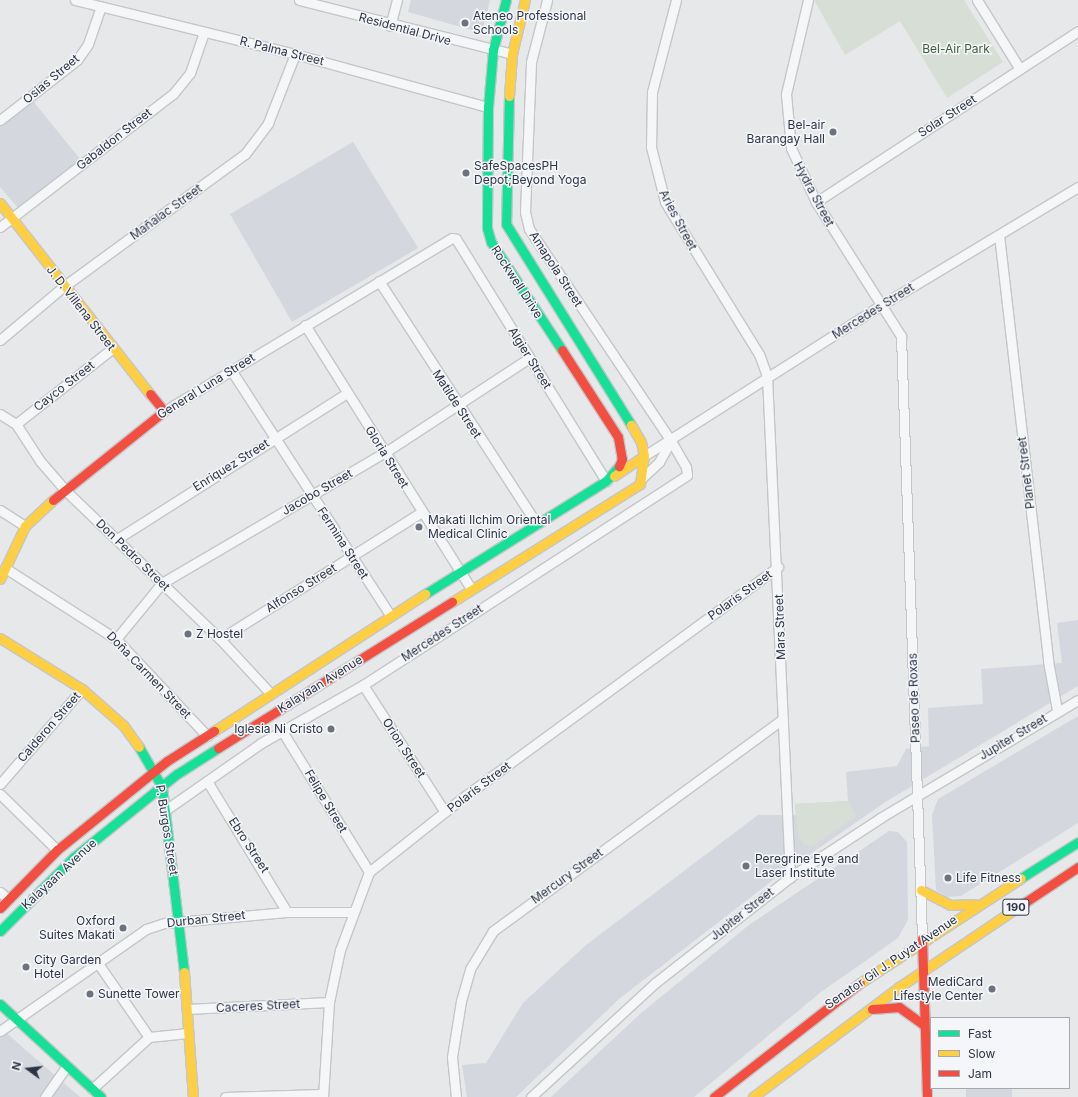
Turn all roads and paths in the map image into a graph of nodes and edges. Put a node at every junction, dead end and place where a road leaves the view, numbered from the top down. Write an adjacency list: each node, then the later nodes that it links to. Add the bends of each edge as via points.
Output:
1 (75, 0): 10 (street, R. Palma Street)
2 (299, 0): 11 (street, Residential Drive)
3 (397, 0): 11 (street)
4 (506, 0): 14 (main road, Rockwell Drive)
5 (525, 0): 16 (main road, Rockwell Drive)
6 (547, 0): 42 (street, Amapola Street, via 531,62 525,212 529,229)
7 (676, 0): 35 (street, Aries Street, via 652,92 651,147 656,178 680,229 759,354)
8 (808, 0): 21 (street, Hydra Street, via 789,71 786,117 791,148)
9 (977, 0): 17 (street)
10 (102, 7): 13 (street, R. Palma Street); 19 (street, Osias Street, via 88,44 77,60)
11 (390, 26): 14 (street, Residential Drive)
12 (1078, 30): 17 (street, Solar Street)
13 (204, 32): 15 (street, R. Palma Street); 23 (street, Gabaldon Street, via 190,73 173,94)
14 (493, 50): 16 (street, Residential Drive); 18 (main road, Rockwell Drive)
15 (295, 54): 18 (street, R. Palma Street); 28 (street, Mañalac Street, via 268,123 246,154)
16 (512, 54): 44 (main road, Rockwell Drive, via 507,117 506,224 641,442)
17 (1020, 69): 21 (street, Solar Street)
18 (488, 107): 45 (main road, Rockwell Drive, via 485,217 491,242 618,437 622,458)
19 (0, 120)
20 (1078, 187): 25 (street, Mercedes Street)
21 (816, 202): 29 (street, Hydra Street)
22 (0, 203): 23 (main road, J. D. Villena Street)
23 (12, 217): 24 (street, Gabaldon Street); 28 (main road, J. D. Villena Street)
24 (0, 227)
25 (999, 235): 29 (street, Mercedes Street); 70 (street, Planet Street, via 1048,661)
26 (452, 238): 27 (street, General Luna Street); 33 (street, Algier Street, via 456,239)
27 (380, 281): 30 (street, General Luna Street); 37 (street, Matilde Street)
28 (63, 287): 31 (street, Mañalac Street); 32 (main road, J. D. Villena Street)
29 (883, 304): 35 (street, Mercedes Street); 79 (street, Paseo de Roxas, via 901,336)
30 (305, 325): 34 (street, General Luna Street); 36 (street, Gloria Street)
31 (0, 340)
32 (112, 348): 38 (main road, J. D. Villena Street); 40 (street, Cayco Street)
33 (529, 358): 37 (street, Jacobo Street); 47 (street, Algier Street)
34 (231, 370): 38 (street, General Luna Street); 41 (street, Fermina Street)
35 (767, 376): 42 (street, Mercedes Street); 56 (street, Mars Street)
36 (347, 393): 41 (street, Enriquez Street); 43 (street, Gloria Street)
37 (457, 405): 43 (street, Jacobo Street); 52 (street, Matilde Street)
38 (164, 410): 48 (main road, General Luna Street)
39 (0, 414): 40 (street, Don Pedro Street)
40 (16, 424): 48 (street, Don Pedro Street, via 40,461)
41 (275, 438): 49 (street, Fermina Street); 54 (street, Enriquez Street)
42 (671, 441): 44 (street, Mercedes Street); 46 (street, Mercedes Street, via 659,462); 66 (street, Mercedes Street, via 686,467 687,475 679,483)
43 (384, 452): 49 (street, Jacobo Street); 51 (street, Gloria Street)
44 (644, 456): 46 (main road); 47 (main road)
45 (617, 470): 47 (main road, Kalayaan Avenue)
46 (643, 477): 61 (main road, Kalayaan Avenue, via 635,490)
47 (606, 481): 52 (main road, Kalayaan Avenue)
48 (64, 488): 53 (main road, General Luna Street); 54 (street, Don Pedro Street)
49 (312, 495): 55 (street, Fermina Street); 60 (street, Jacobo Street)
50 (0, 510): 53 (street)
51 (422, 512): 55 (street, Alfonso Street); 58 (street, Gloria Street)
52 (537, 524): 58 (main road, Kalayaan Avenue)
53 (25, 526): 57 (main road, General Luna Street)
54 (117, 539): 60 (street, Don Pedro Street)
55 (352, 556): 62 (street, Fermina Street); 65 (street, Alfonso Street)
56 (778, 567): 71 (street, Mars Street); 81 (street, Polaris Street)
57 (5, 568): 59 (main road, General Luna Street); 64 (street, Doña Carmen Street)
58 (459, 572): 61 (street, Gloria Street); 62 (main road, Kalayaan Avenue)
59 (0, 579)
60 (162, 583): 64 (street, Jacobo Street); 65 (street, Don Pedro Street)
61 (471, 589): 77 (main road, Kalayaan Avenue)
62 (390, 616): 68 (main road, Kalayaan Avenue)
63 (0, 638): 67 (main road, P. Burgos Street)
64 (116, 639): 73 (street, Doña Carmen Street)
65 (220, 639): 68 (street, Don Pedro Street)
66 (363, 685): 72 (street, Mercedes Street); 81 (street, Orion Street)
67 (82, 689): 74 (main road, P. Burgos Street, via 123,725); 76 (street, Calderon Street)
68 (270, 694): 73 (main road, Kalayaan Avenue)
69 (1078, 700): 70 (street, Jupiter Street)
70 (1057, 710): 79 (street, Jupiter Street)
71 (783, 719): 86 (street, Mars Street); 115 (street, Mercury Street, via 494,931 470,969 461,1002 452,1057)
72 (282, 731): 75 (street, Mercedes Street); 85 (street, Felipe Street)
73 (207, 736): 74 (main road, Kalayaan Avenue)
74 (155, 770): 77 (main road, P. Burgos Street); 83 (main road, Kalayaan Avenue)
75 (207, 781): 80 (street, Mercedes Street); 92 (street, Ebro Street)
76 (0, 784)
77 (162, 787): 80 (main road, P. Burgos Street); 95 (main road, Kalayaan Avenue, via 74,857)
78 (0, 794): 83 (street)
79 (918, 796): 86 (street, Jupiter Street); 87 (street, Paseo de Roxas)
80 (164, 811): 94 (main road, P. Burgos Street)
81 (445, 812): 85 (street, Polaris Street)
82 (1078, 842): 90 (main road, Senator Gil J. Puyat Avenue / 190)
83 (57, 850): 89 (main road, Kalayaan Avenue)
84 (1078, 867): 98 (main road, Senator Gil J. Puyat Avenue / 190)
85 (369, 872): 93 (street, Polaris Street)
86 (790, 877): 116 (street, Jupiter Street, via 655,982)
87 (921, 890): 90 (main road, via 950,905); 96 (street, Paseo de Roxas)
88 (0, 892): 89 (street)
89 (8, 899): 91 (main road, Kalayaan Avenue)
90 (978, 904): 96 (main road, Senator Gil J. Puyat Avenue / 190)
91 (0, 908)
92 (287, 912): 93 (street, Durban Street); 94 (street, Durban Street)
93 (352, 912): 99 (street, Polaris Street)
94 (180, 922): 97 (street, Durban Street, via 146,929); 101 (main road, P. Burgos Street)
95 (0, 931)
96 (922, 938): 98 (main road, Paseo de Roxas); 117 (main road, Senator Gil J. Puyat Avenue / 190, via 810,1018)
97 (97, 962): 103 (street, Durban Street); 107 (street)
98 (923, 970): 102 (main road, Senator Gil J. Puyat Avenue / 190); 104 (main road, Paseo de Roxas)
99 (329, 1002): 101 (street, Caceres Street); 110 (street, Polaris Street)
100 (0, 1004): 103 (main road)
101 (187, 1009): 106 (main road, P. Burgos Street)
102 (864, 1014): 104 (main road, via 887,1006 899,1007); 118 (main road, Senator Gil J. Puyat Avenue / 190)
103 (17, 1020): 105 (street, Durban Street); 108 (main road)
104 (924, 1025): 119 (main road, Paseo de Roxas)
105 (0, 1031)
106 (188, 1033): 107 (street); 113 (main road, P. Burgos Street)
107 (149, 1037): 109 (street)
108 (67, 1066): 109 (main road); 111 (street)
109 (92, 1089): 112 (main road)
110 (322, 1096): 114 (street)
111 (45, 1097)
112 (101, 1097)
113 (193, 1097)
114 (225, 1097)
115 (456, 1097)
116 (531, 1097)
117 (714, 1097)
118 (753, 1097)
119 (927, 1097)

